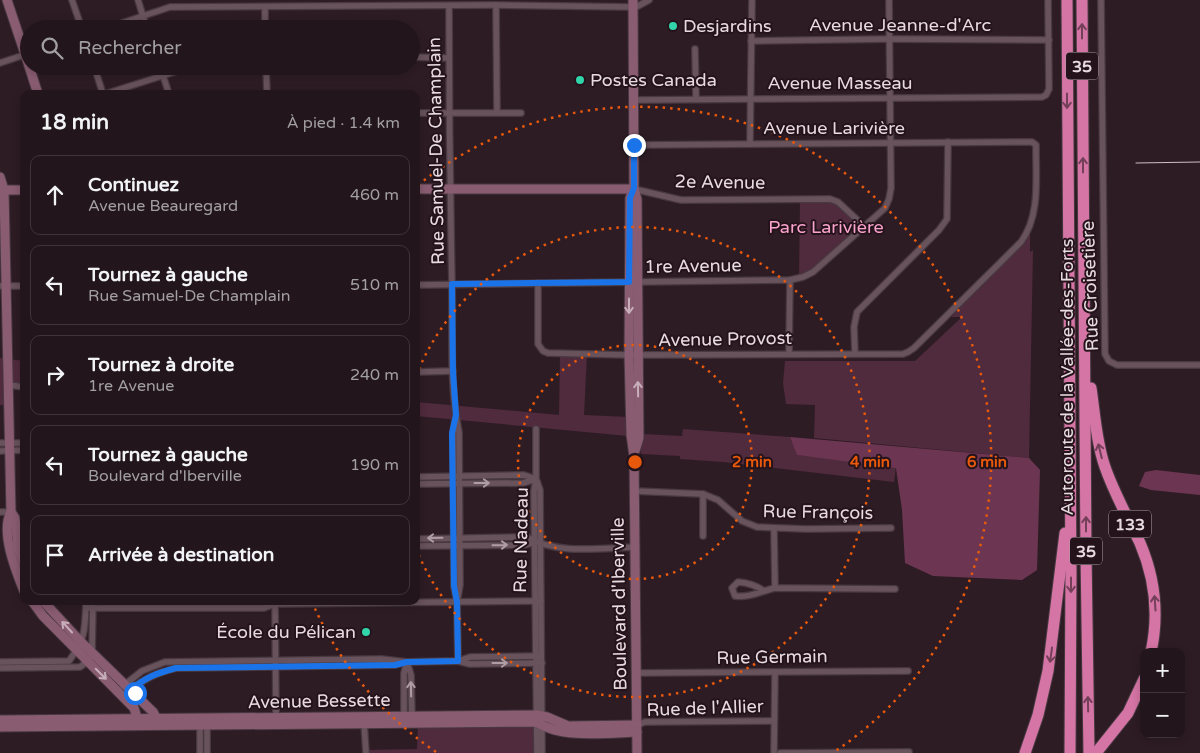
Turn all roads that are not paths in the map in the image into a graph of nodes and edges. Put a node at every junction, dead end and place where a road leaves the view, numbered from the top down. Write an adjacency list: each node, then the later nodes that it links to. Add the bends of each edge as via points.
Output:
1 (7, 0): 21 (street)
2 (72, 0): 17 (street)
3 (138, 0): 16 (street)
4 (649, 0): 12 (street, via 641,5)
5 (752, 0): 24 (street)
6 (890, 0): 22 (street)
7 (1048, 0): 23 (street)
8 (1067, 0): 90 (highway, Autoroute de la Vallée-des-Forts / 35, one-way to 90)
9 (1082, 0): 68 (highway, Autoroute de la Vallée-des-Forts / 35, one-way to 9)
10 (1101, 0): 73 (street, Rue Croisetière, via 1104,354 1108,361 1119,365)
11 (410, 3): 14 (street); 15 (street)
12 (633, 3): 13 (street); 43 (street, Boulevard d'Iberville)
13 (496, 5): 14 (street); 44 (street)
14 (449, 6): 28 (street, Rue Samuel-De Champlain)
15 (264, 7): 16 (street, via 170,7); 20 (street)
16 (143, 15): 18 (street); 19 (street)
17 (79, 20)
18 (129, 20)
19 (144, 20)
20 (265, 20)
21 (20, 35)
22 (890, 39): 23 (street, Avenue Jeanne-d'Arc); 24 (street, Avenue Jeanne-d'Arc); 40 (street)
23 (1049, 40): 40 (street, Avenue Masseau, via 1049,89 1046,95)
24 (752, 41): 42 (street)
25 (695, 49): 41 (street)
26 (20, 56): 29 (street)
27 (420, 57): 28 (street)
28 (449, 58): 47 (street, Rue Samuel-De Champlain)
29 (0, 63)
30 (32, 75): 35 (street)
31 (97, 75): 36 (street)
32 (168, 75): 34 (street)
33 (266, 75): 39 (street)
34 (163, 77): 37 (street); 38 (street)
35 (37, 90)
36 (103, 90)
37 (118, 90)
38 (168, 90)
39 (267, 90)
40 (890, 97): 42 (street, Avenue Masseau); 48 (street)
41 (696, 99): 42 (street, Avenue Masseau); 43 (street, Avenue Masseau)
42 (751, 99): 50 (street)
43 (634, 100): 51 (street, Boulevard d'Iberville)
44 (497, 112): 45 (street); 47 (street)
45 (521, 112)
46 (420, 113): 47 (street)
47 (449, 113): 55 (street, Rue Samuel-De Champlain)
48 (890, 142): 49 (street, Avenue Larivière); 50 (street, Avenue Larivière); 60 (street, via 889,199 885,208)
49 (948, 142): 69 (street, via 947,219 857,312); 70 (street, Avenue Larivière, via 1035,144 1034,208 1023,239)
50 (750, 144): 51 (street, Avenue Larivière)
51 (634, 145): 53 (street, Boulevard d'Iberville)
52 (0, 178): 57 (street)
53 (634, 188): 56 (street, 2e Avenue); 59 (street, Boulevard d'Iberville); 60 (street, 2e Avenue, via 681,200 826,198 838,202); 62 (street, Boulevard d'Iberville, via 637,199)
54 (420, 189): 55 (street, 2e Avenue)
55 (450, 189): 56 (street, 2e Avenue); 64 (street, Rue Samuel-De Champlain)
56 (611, 189): 59 (street, via 628,204)
57 (2, 190): 58 (street); 66 (street)
58 (20, 190)
59 (630, 213): 62 (street, Boulevard d'Iberville)
60 (865, 227): 61 (street, via 818,268)
61 (790, 280): 62 (street, 1re Avenue); 71 (street)
62 (634, 282): 63 (street, 1re Avenue); 72 (street, Boulevard d'Iberville)
63 (538, 283): 64 (street, 1re Avenue); 72 (street, Avenue Provost, via 538,344 542,351)
64 (452, 284): 65 (street, 1re Avenue); 74 (street, Rue Samuel-De Champlain)
65 (420, 285)
66 (4, 286): 67 (street); 76 (street)
67 (20, 286)
68 (1084, 349): 118 (highway, 133, one-way to 68, via 1156,618 1152,580 1142,548 1104,464); 157 (highway, Autoroute de la Vallée-des-Forts / 35, one-way to 68)
69 (855, 353): 70 (street, Avenue Provost); 71 (street, Avenue Provost)
70 (907, 353)
71 (789, 354): 72 (street, Avenue Provost)
72 (633, 355): 88 (street, Boulevard d'Iberville, via 631,435)
73 (1200, 365)
74 (453, 371): 75 (street); 86 (street, Rue Samuel-De Champlain, via 459,432)
75 (420, 372)
76 (9, 386): 77 (street); 81 (street)
77 (20, 387)
78 (536, 429): 85 (street, Rue Nadeau)
79 (0, 443): 81 (street)
80 (20, 444): 81 (street)
81 (10, 447): 82 (street); 83 (street); 92 (street)
82 (20, 449)
83 (0, 451)
84 (420, 477): 86 (street)
85 (536, 479): 86 (street, via 524,476); 98 (street, Rue Nadeau)
86 (456, 480): 87 (street); 96 (street, Rue Samuel-De Champlain)
87 (420, 484)
88 (634, 491): 89 (street, Rue François); 102 (street, Boulevard d'Iberville)
89 (703, 494): 93 (street, Rue François, via 718,500 742,521 757,527); 95 (street)
90 (1070, 502): 155 (highway, one-way to 155, via 1048,671); 156 (highway, Autoroute de la Vallée-des-Forts / 35, one-way to 156)
91 (0, 512): 92 (street)
92 (8, 516): 101 (street)
93 (774, 528): 94 (street, Rue François); 104 (street)
94 (890, 528)
95 (703, 536)
96 (456, 538): 97 (street, one-way to 97); 98 (street, via 527,537); 99 (street, Rue Samuel-De Champlain)
97 (420, 539)
98 (538, 543): 99 (street, one-way to 98); 102 (street, via 560,548); 107 (street, Rue Nadeau)
99 (457, 545): 100 (street); 109 (street, Rue Samuel-De Champlain, via 454,586)
100 (420, 546)
101 (17, 547): 103 (street, via 12,562)
102 (635, 547): 129 (street, Boulevard d'Iberville)
103 (20, 581)
104 (775, 588): 105 (street); 106 (street)
105 (895, 589)
106 (764, 591): 106 (street, via 744,582 738,582 732,588 735,596)
107 (538, 601): 109 (street); 119 (street, Rue Nadeau)
108 (420, 602): 109 (street)
109 (457, 602): 121 (street, Rue Samuel-De Champlain)
110 (35, 605): 117 (street, via 43,616)
111 (46, 605): 117 (street, one-way to 111)
112 (86, 605): 117 (street, via 86,625)
113 (93, 605): 120 (street)
114 (187, 605): 115 (street, via 264,608)
115 (270, 605)
116 (275, 605): 124 (street)
117 (79, 646): 120 (street); 122 (street, via 69,661)
118 (1152, 648)
119 (539, 656): 121 (street, via 470,656); 125 (street, Rue Nadeau)
120 (90, 657): 126 (street, via 80,667); 130 (street); 132 (street, one-way to 132)
121 (458, 661): 123 (street); 125 (street, one-way to 125, via 470,664)
122 (0, 662)
123 (407, 662): 124 (street, via 381,659); 135 (street, via 411,675)
124 (275, 663): 130 (street, via 195,664 154,674); 137 (street)
125 (539, 663): 136 (street, Rue Nadeau)
126 (0, 668)
127 (908, 671): 128 (street, Rue Germain)
128 (775, 672): 129 (street, Rue Germain); 139 (street)
129 (636, 673): 145 (street, Boulevard d'Iberville)
130 (128, 687): 132 (street); 141 (street)
131 (1140, 687): 158 (highway, via 1131,706)
132 (121, 694): 140 (street, via 134,708)
133 (0, 712): 134 (street)
134 (0, 720): 143 (street, Avenue Bessette); 144 (street)
135 (408, 720): 136 (street, Avenue Bessette); 138 (street, Avenue Bessette)
136 (539, 720): 145 (street, Avenue Bessette, via 565,732); 150 (street, Rue Nadeau); 151 (street, Rue Nadeau)
137 (276, 721): 138 (street, Avenue Bessette); 142 (street, Avenue Bessette)
138 (364, 721): 149 (street)
139 (774, 721): 145 (street, Rue de l'Allier, via 645,722); 153 (street)
140 (138, 722): 141 (street, Avenue Bessette); 143 (street, Avenue Bessette)
141 (159, 722): 142 (street, Avenue Bessette)
142 (203, 722): 147 (street); 148 (street)
143 (65, 723): 144 (street, Avenue Bessette)
144 (0, 727)
145 (637, 728): 152 (street, Boulevard d'Iberville)
146 (909, 752): 154 (street)
147 (200, 753)
148 (206, 753)
149 (366, 753)
150 (537, 753)
151 (542, 753)
152 (637, 753)
153 (774, 753)
154 (780, 753)
155 (1025, 753)
156 (1070, 753)
157 (1089, 753)
158 (1096, 753)

